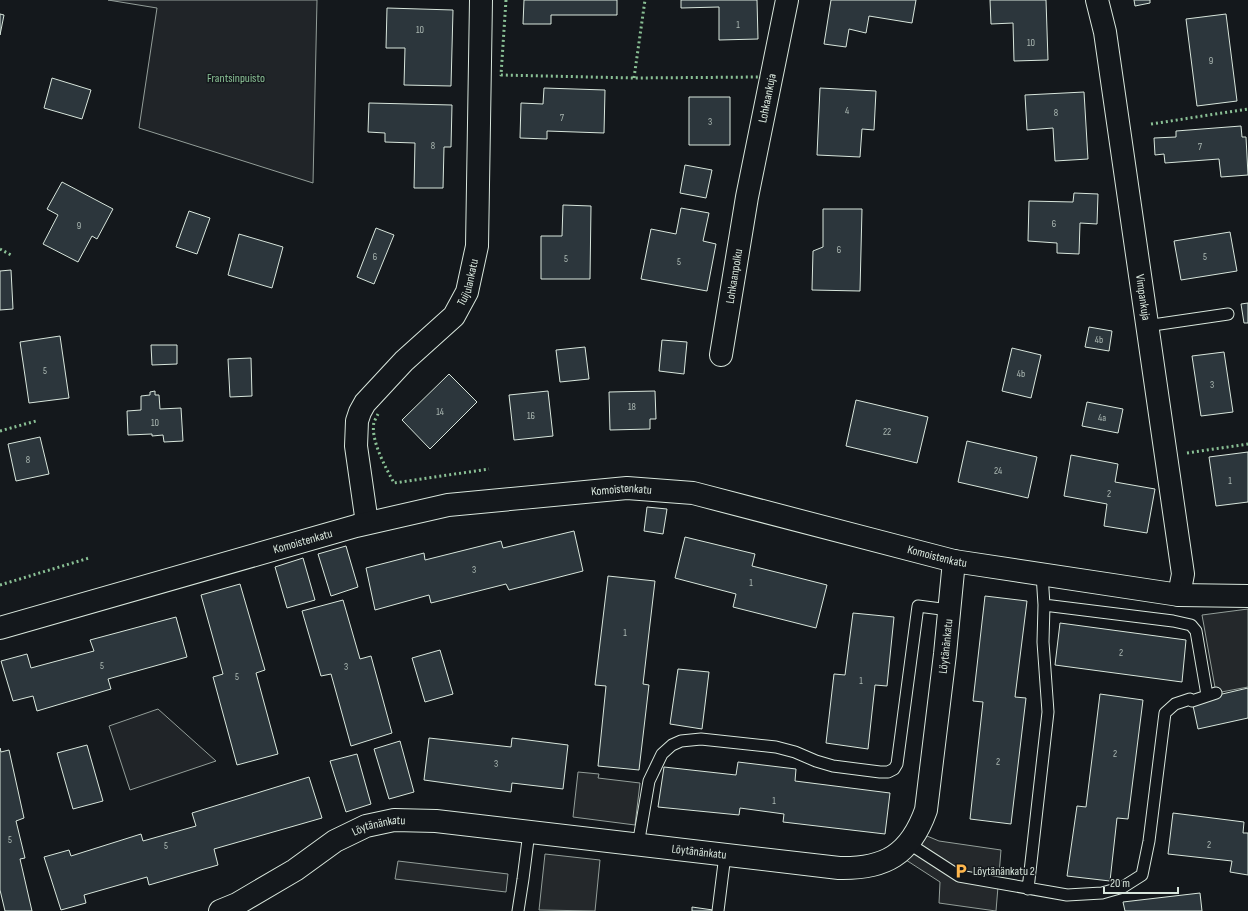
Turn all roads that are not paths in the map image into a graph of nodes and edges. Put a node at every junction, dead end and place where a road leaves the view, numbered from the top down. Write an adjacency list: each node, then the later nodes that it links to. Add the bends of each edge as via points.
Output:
1 (481, 0): 8 (street, Tuijulankatu, via 477,246 467,292 454,316 404,361 365,403 360,412 356,446)
2 (787, 0): 4 (street, Lohkaankuja)
3 (1097, 0): 6 (street, Vimpankuja, via 1104,32)
4 (747, 197): 7 (street, Lohkaanpolku)
5 (1228, 314): 6 (lane)
6 (1146, 326): 11 (street, Vimpankuja, via 1183,574)
7 (721, 355)
8 (367, 524): 9 (street, Komoistenkatu, via 448,505 628,488 656,489 694,493); 15 (street, Komoistenkatu)
9 (954, 561): 10 (street, Komoistenkatu); 14 (street, Löytänänkatu)
10 (1042, 574): 11 (street, Komoistenkatu); 13 (lane)
11 (1180, 595): 12 (street, Komoistenkatu)
12 (1248, 596)
13 (1044, 605): 20 (lane, via 1043,642 1048,712); 20 (lane, via 1191,625 1196,631 1211,694 1175,704 1165,712 1149,841 1142,874 1123,887 1102,893 1067,895)
14 (949, 610): 17 (street, Löytänänkatu, via 926,810); 18 (lane, via 918,606 897,764 894,769 880,772 833,766 776,747 701,739 681,741 672,744 662,754 648,781)
15 (0, 628)
16 (529, 832): 18 (street, Löytänänkatu); 21 (street, Löytänänkatu, via 436,821 394,820 366,826 336,841 295,870); 22 (lane)
17 (908, 843): 19 (street, Löytänänkatu, via 880,864 859,869); 20 (lane, via 959,876)
18 (638, 845): 19 (street, Löytänänkatu)
19 (725, 855): 23 (lane)
20 (1028, 889)
21 (224, 910)
22 (518, 911)
23 (718, 911)

